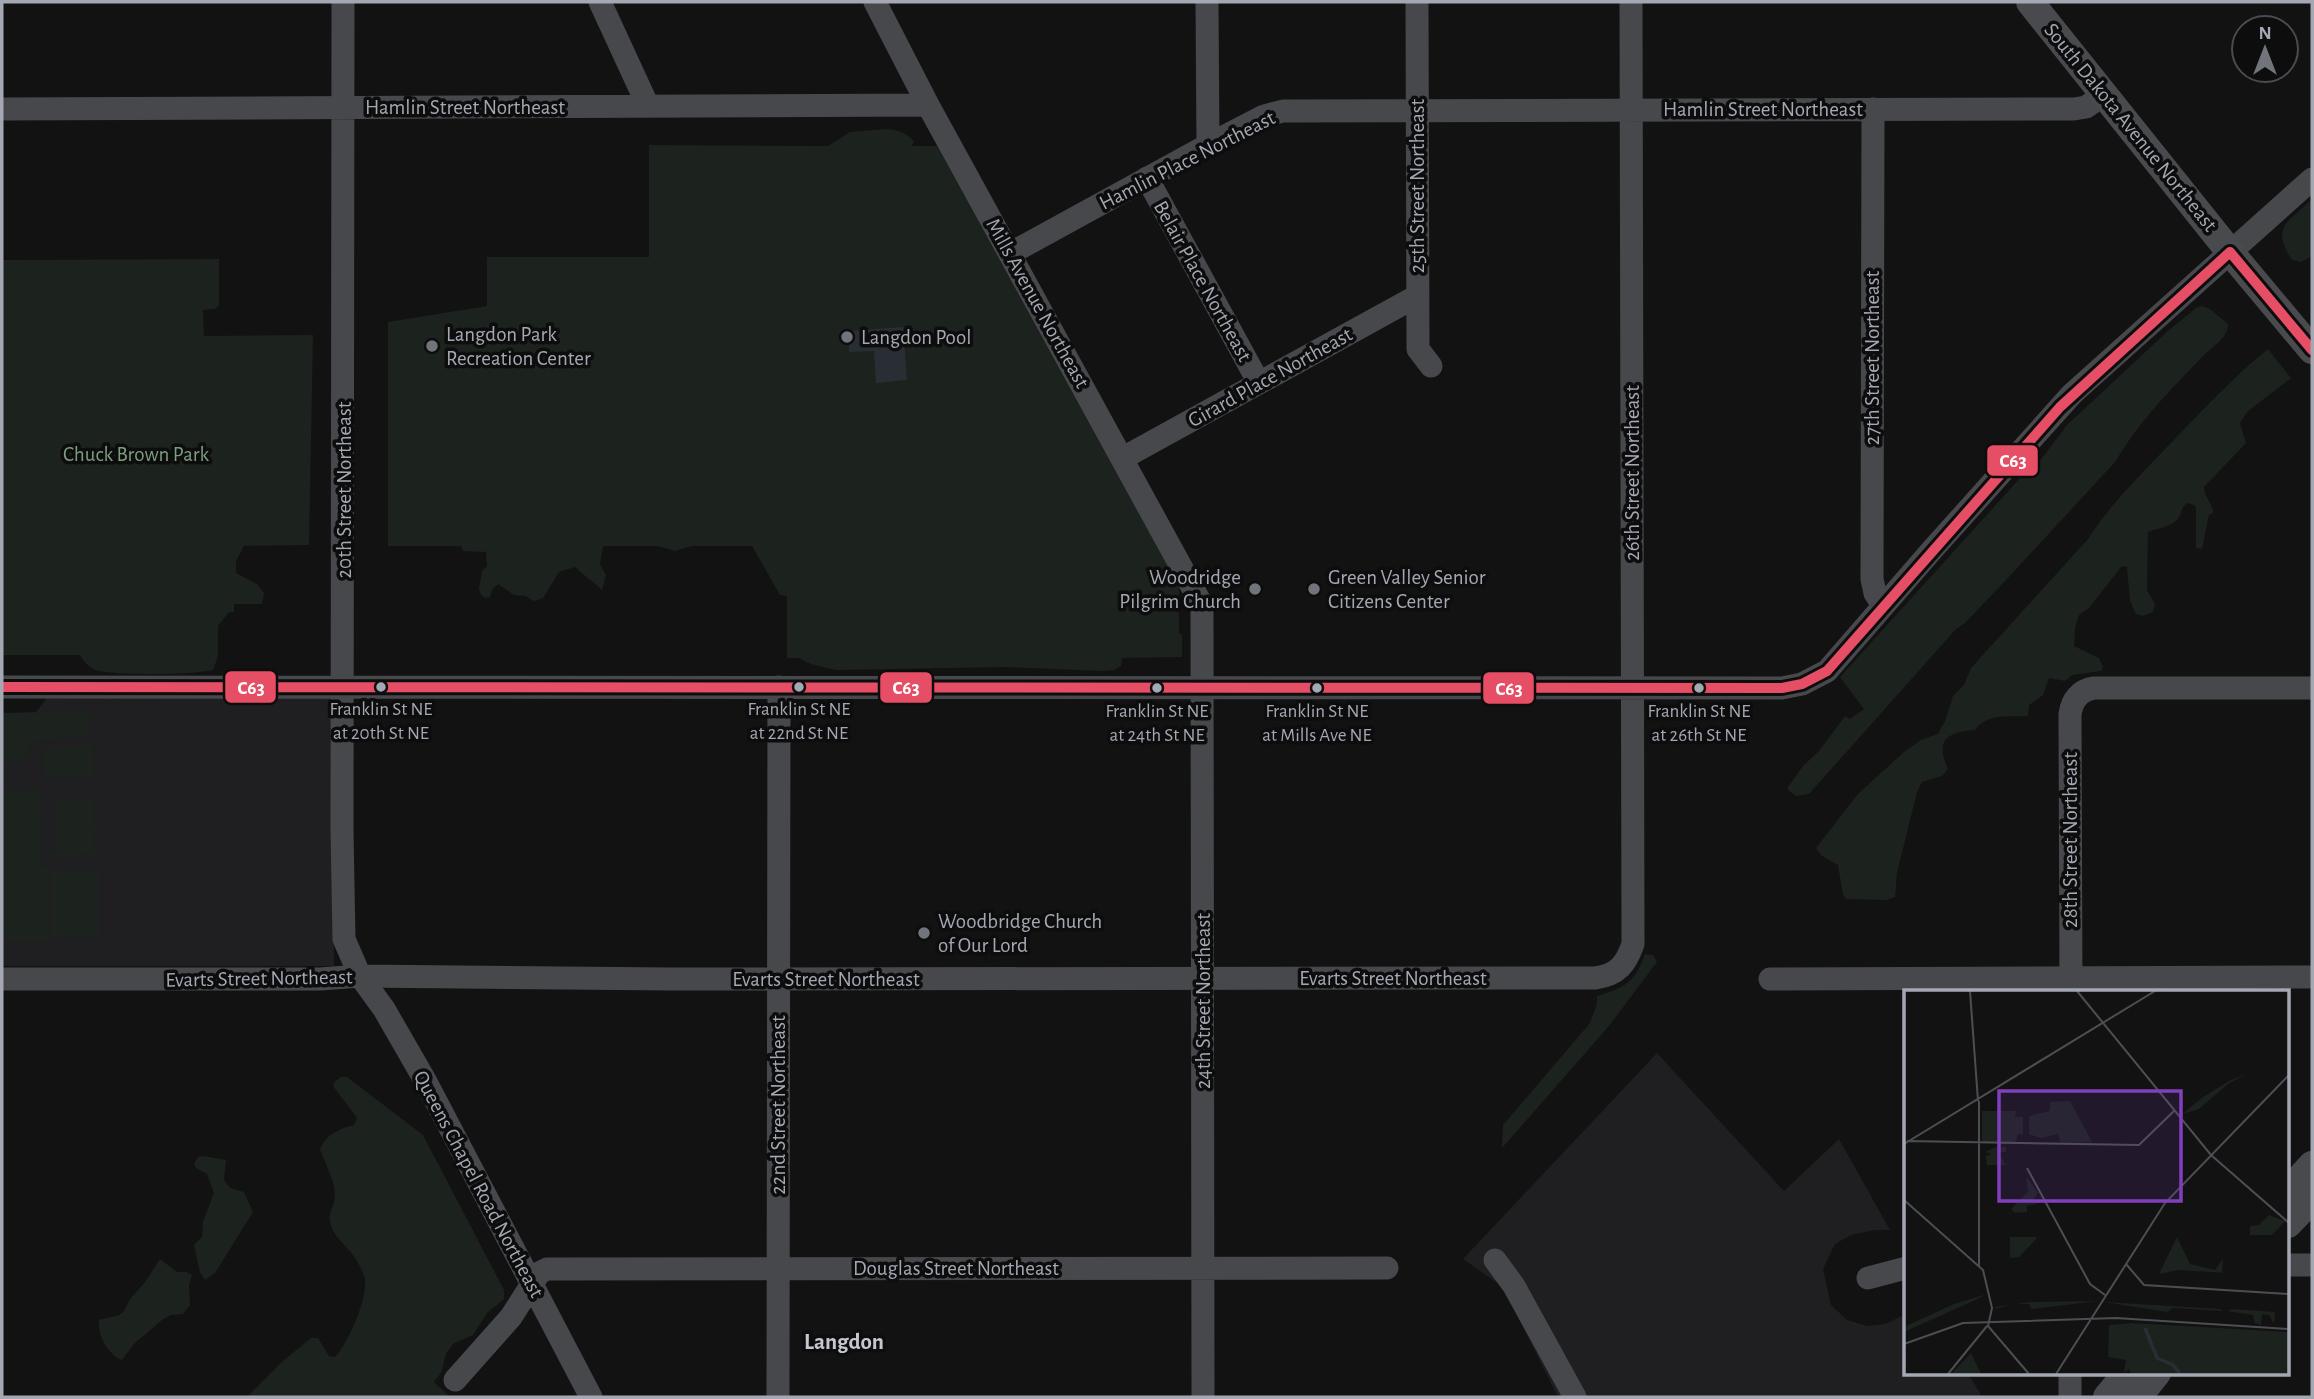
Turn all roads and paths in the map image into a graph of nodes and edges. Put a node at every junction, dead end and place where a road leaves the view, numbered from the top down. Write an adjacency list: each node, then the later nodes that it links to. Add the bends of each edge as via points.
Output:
1 (343, 2): 11 (street, 20th Street Northeast)
2 (600, 2): 10 (street)
3 (875, 2): 9 (street, Mills Avenue Northeast)
4 (1207, 2): 16 (street)
5 (1417, 2): 13 (street, 25th Street Northeast)
6 (1631, 2): 14 (street, 26th Street Northeast)
7 (2030, 2): 8 (main road, South Dakota Avenue Northeast)
8 (2105, 94): 15 (street, Hamlin Street Northeast, via 2074,109); 20 (main road, South Dakota Avenue Northeast)
9 (929, 105): 10 (street, Hamlin Street Northeast); 19 (street, Mills Avenue Northeast)
10 (648, 106): 11 (street, Hamlin Street Northeast)
11 (343, 107): 12 (street, Hamlin Street Northeast); 29 (street, 20th Street Northeast)
12 (2, 109)
13 (1417, 109): 14 (street, Hamlin Street Northeast); 16 (street, Hamlin Place Northeast, via 1283,111); 21 (street, 25th Street Northeast)
14 (1631, 109): 15 (street, Hamlin Street Northeast); 32 (street, 26th Street Northeast)
15 (1872, 109): 27 (street, 27th Street Northeast, via 1872,558 1873,587)
16 (1208, 145): 17 (street, Hamlin Place Northeast)
17 (1147, 178): 19 (street, Hamlin Place Northeast); 24 (street, Belair Place Northeast)
18 (2312, 179): 20 (street)
19 (1011, 253): 25 (street, Mills Avenue Northeast)
20 (2233, 256): 22 (main road, South Dakota Avenue Northeast); 27 (street, via 2066,401)
21 (1418, 296): 23 (street, 25th Street Northeast, via 1418,349); 24 (street, Girard Place Northeast)
22 (2312, 350)
23 (1430, 366)
24 (1259, 383): 25 (street, Girard Place Northeast)
25 (1123, 458): 26 (street, Mills Avenue Northeast)
26 (1202, 605): 31 (street, 24th Street Northeast)
27 (1883, 605): 32 (street, via 1827,671 1802,684 1782,688)
28 (2, 687): 29 (street)
29 (344, 687): 30 (street); 35 (street, 20th Street Northeast, via 344,939)
30 (779, 687): 31 (street); 39 (street, 22nd Street Northeast)
31 (1203, 688): 32 (street); 37 (street, 24th Street Northeast)
32 (1632, 688): 34 (street, 26th Street Northeast)
33 (2312, 688): 41 (street, 28th Street Northeast, via 2094,688 2073,701)
34 (1633, 944): 37 (street, Evarts Street Northeast, via 1618,971 1595,978)
35 (360, 976): 38 (street, Evarts Street Northeast); 39 (street, Evarts Street Northeast); 54 (street, Queens Chapel Road Northeast, via 426,1082)
36 (2312, 977): 41 (street)
37 (1203, 978): 39 (street, Evarts Street Northeast); 50 (street, 24th Street Northeast)
38 (2, 979)
39 (778, 979): 49 (street, 22nd Street Northeast)
40 (1770, 979): 41 (street)
41 (2071, 984)
42 (2312, 1165): 43 (main road)
43 (2290, 1189)
44 (2312, 1199): 45 (main road)
45 (2290, 1222)
46 (1495, 1260): 62 (street)
47 (2290, 1265): 48 (street)
48 (2312, 1265)
49 (778, 1268): 50 (street, Douglas Street Northeast); 54 (street, Douglas Street Northeast, via 547,1269); 60 (street, 22nd Street Northeast)
50 (1203, 1268): 51 (street, Douglas Street Northeast); 61 (street, 24th Street Northeast)
51 (1387, 1268)
52 (1904, 1269): 53 (street)
53 (1868, 1278)
54 (531, 1283): 58 (street, via 511,1317); 59 (street, Queens Chapel Road Northeast)
55 (2070, 1374): 63 (street)
56 (2126, 1374): 64 (main road)
57 (2156, 1374): 65 (main road)
58 (455, 1380)
59 (591, 1397)
60 (778, 1397)
61 (1203, 1397)
62 (1575, 1397)
63 (2070, 1397)
64 (2108, 1397)
65 (2138, 1397)

